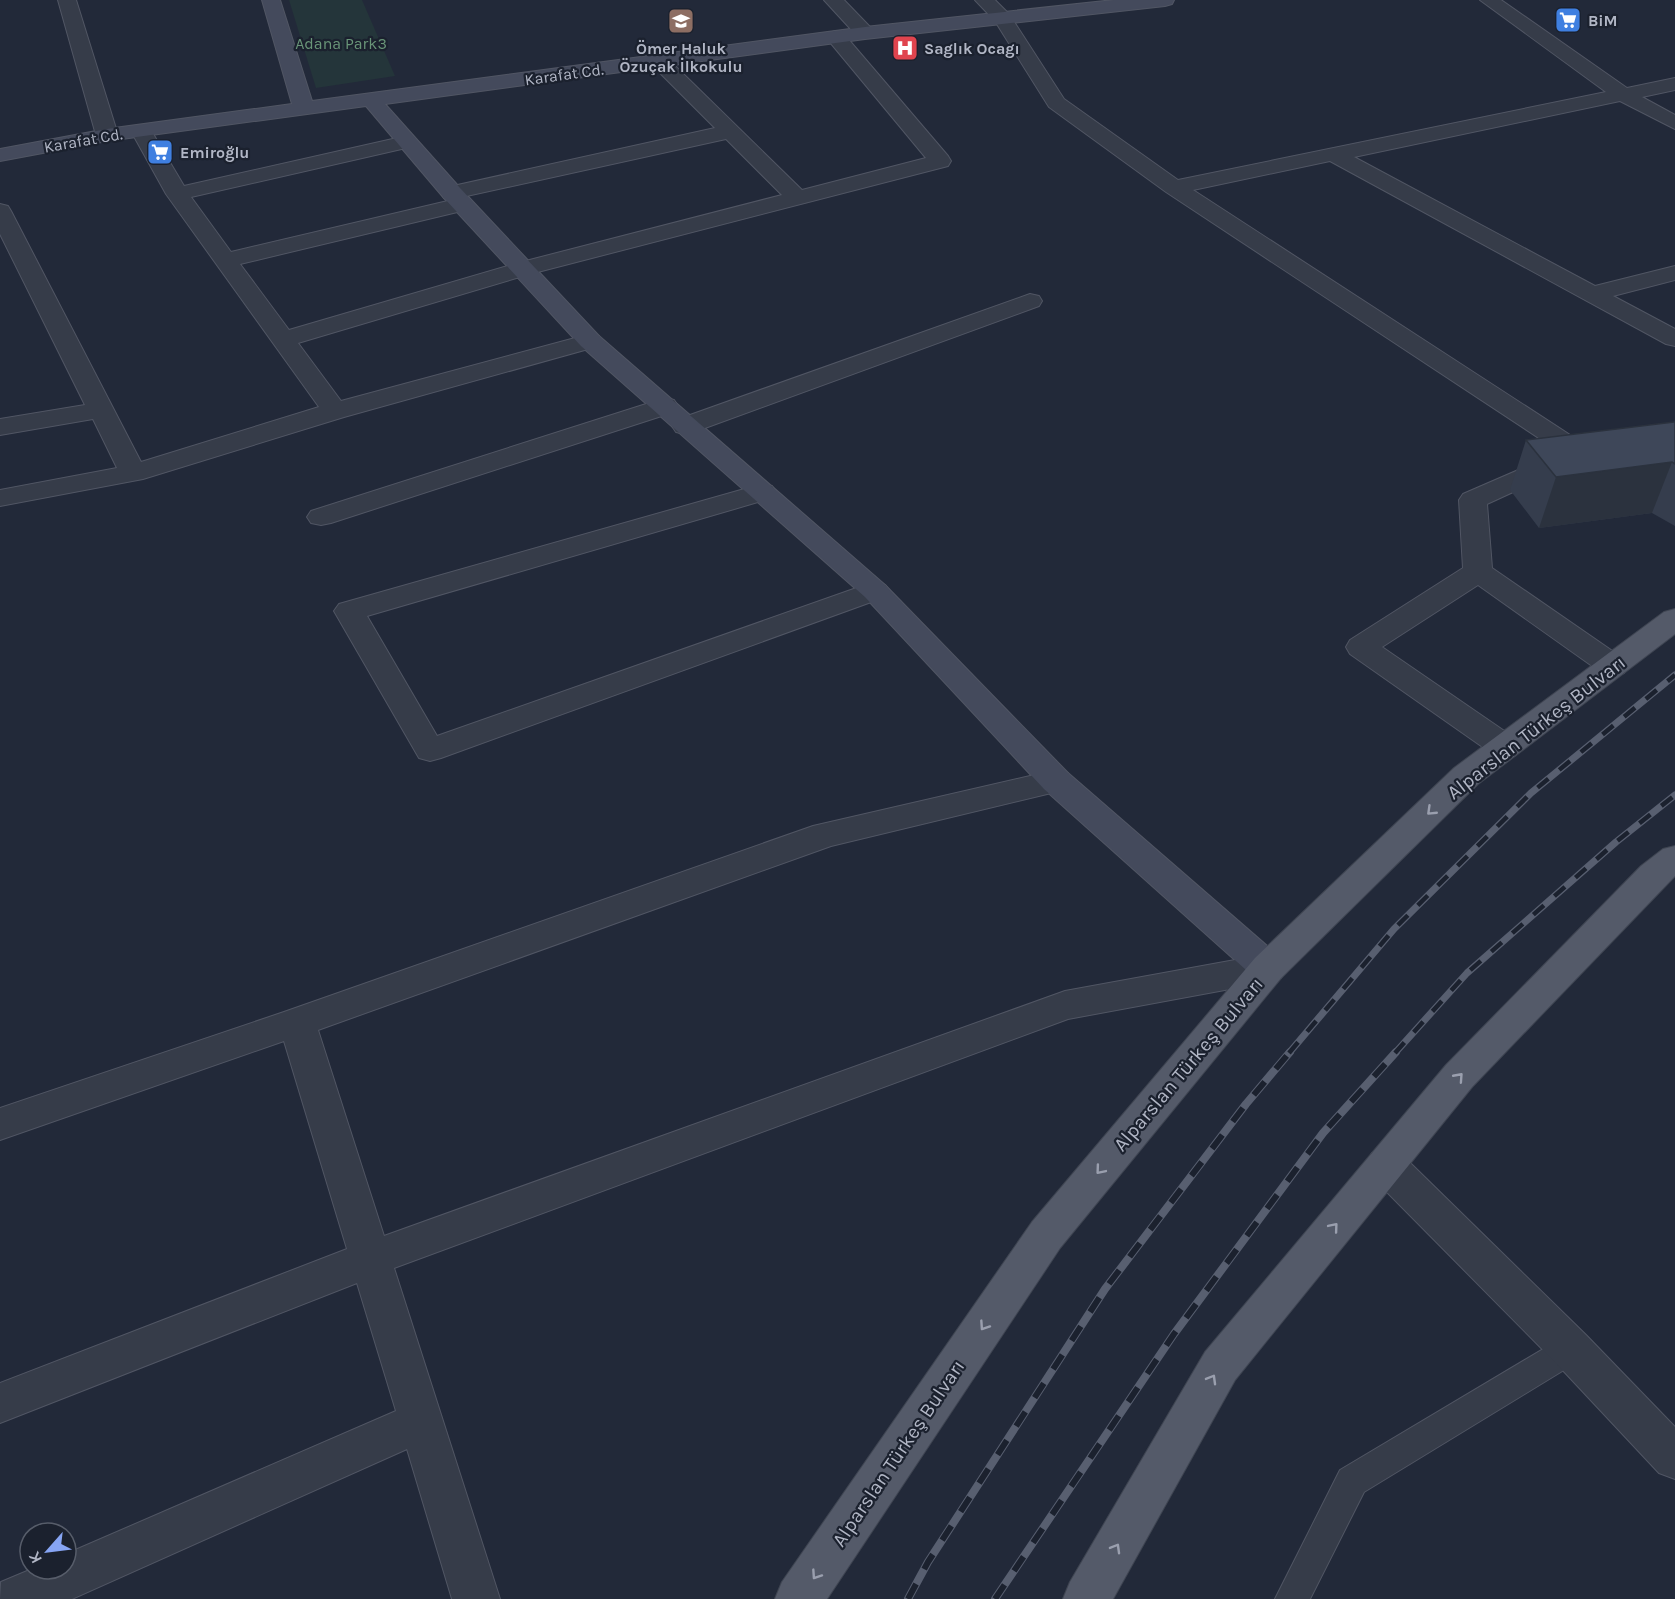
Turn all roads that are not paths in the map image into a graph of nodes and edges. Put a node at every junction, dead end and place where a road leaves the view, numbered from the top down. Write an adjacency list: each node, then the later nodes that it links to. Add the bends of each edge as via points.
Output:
1 (67, 0): 18 (street)
2 (271, 0): 14 (main road)
3 (833, 0): 8 (street)
4 (984, 0): 7 (street)
5 (1165, 0): 7 (main road, Karafat Cd.)
6 (1489, 0): 12 (street)
7 (1002, 18): 8 (main road, Karafat Cd.); 22 (street, via 1056,103)
8 (865, 33): 9 (main road, Karafat Cd.)
9 (836, 37): 10 (main road, Karafat Cd.); 24 (street, via 940,161)
10 (659, 61): 13 (main road, Karafat Cd.); 17 (street)
11 (1675, 84): 12 (street)
12 (1622, 94): 15 (street); 20 (street)
13 (372, 101): 14 (main road, Karafat Cd.); 19 (main road)
14 (304, 109): 16 (main road, Karafat Cd.)
15 (1675, 123)
16 (142, 131): 18 (main road, Karafat Cd.); 23 (street)
17 (732, 131): 24 (street); 25 (street)
18 (107, 135): 21 (main road, Karafat Cd.)
19 (406, 142): 23 (street); 25 (main road)
20 (1331, 153): 22 (street); 30 (street)
21 (0, 155)
22 (1174, 187): 40 (street)
23 (177, 194): 27 (street)
24 (798, 198): 28 (street)
25 (457, 199): 27 (street); 28 (main road)
26 (0, 211): 36 (street)
27 (226, 260): 33 (street)
28 (522, 269): 33 (street); 34 (main road)
29 (1675, 273): 30 (street)
30 (1593, 294): 32 (street)
31 (1030, 301): 38 (street)
32 (1675, 339)
33 (283, 340): 37 (street)
34 (590, 341): 35 (main road); 37 (street)
35 (665, 406): 38 (main road); 45 (street)
36 (101, 410): 39 (street); 41 (street)
37 (335, 411): 41 (street)
38 (686, 426): 43 (main road)
39 (0, 427)
40 (1578, 452): 42 (street); 46 (street, via 1473,500)
41 (133, 473): 44 (street)
42 (1675, 490)
43 (762, 492): 47 (main road); 47 (street, via 349,611 430,750)
44 (0, 498)
45 (321, 517)
46 (1478, 572): 49 (street); 50 (street, via 1361,647)
47 (875, 591): 51 (main road)
48 (1675, 619): 49 (main road, Alparslan Türkeş Bulvarı)
49 (1613, 666): 50 (main road, Alparslan Türkeş Bulvarı)
50 (1505, 747): 53 (main road, Alparslan Türkeş Bulvarı, one-way to 53, via 1466,776)
51 (1056, 781): 53 (main road); 54 (street, via 825,835)
52 (1675, 858): 56 (main road, one-way to 52, via 1459,1076 1653,875)
53 (1268, 968): 57 (street, via 1065,1005); 64 (main road, Alparslan Türkeş Bulvarı, one-way to 64, via 1046,1235)
54 (297, 1022): 55 (street); 57 (street)
55 (0, 1124)
56 (1386, 1165): 58 (street); 65 (main road, one-way to 56, via 1220,1366)
57 (370, 1259): 59 (street); 60 (street)
58 (1571, 1349): 61 (street); 66 (lane, via 1352,1481)
59 (0, 1402)
60 (421, 1421): 62 (street); 63 (street)
61 (1675, 1458)
62 (18, 1599)
63 (476, 1599)
64 (800, 1599)
65 (1087, 1599)
66 (1292, 1599)

